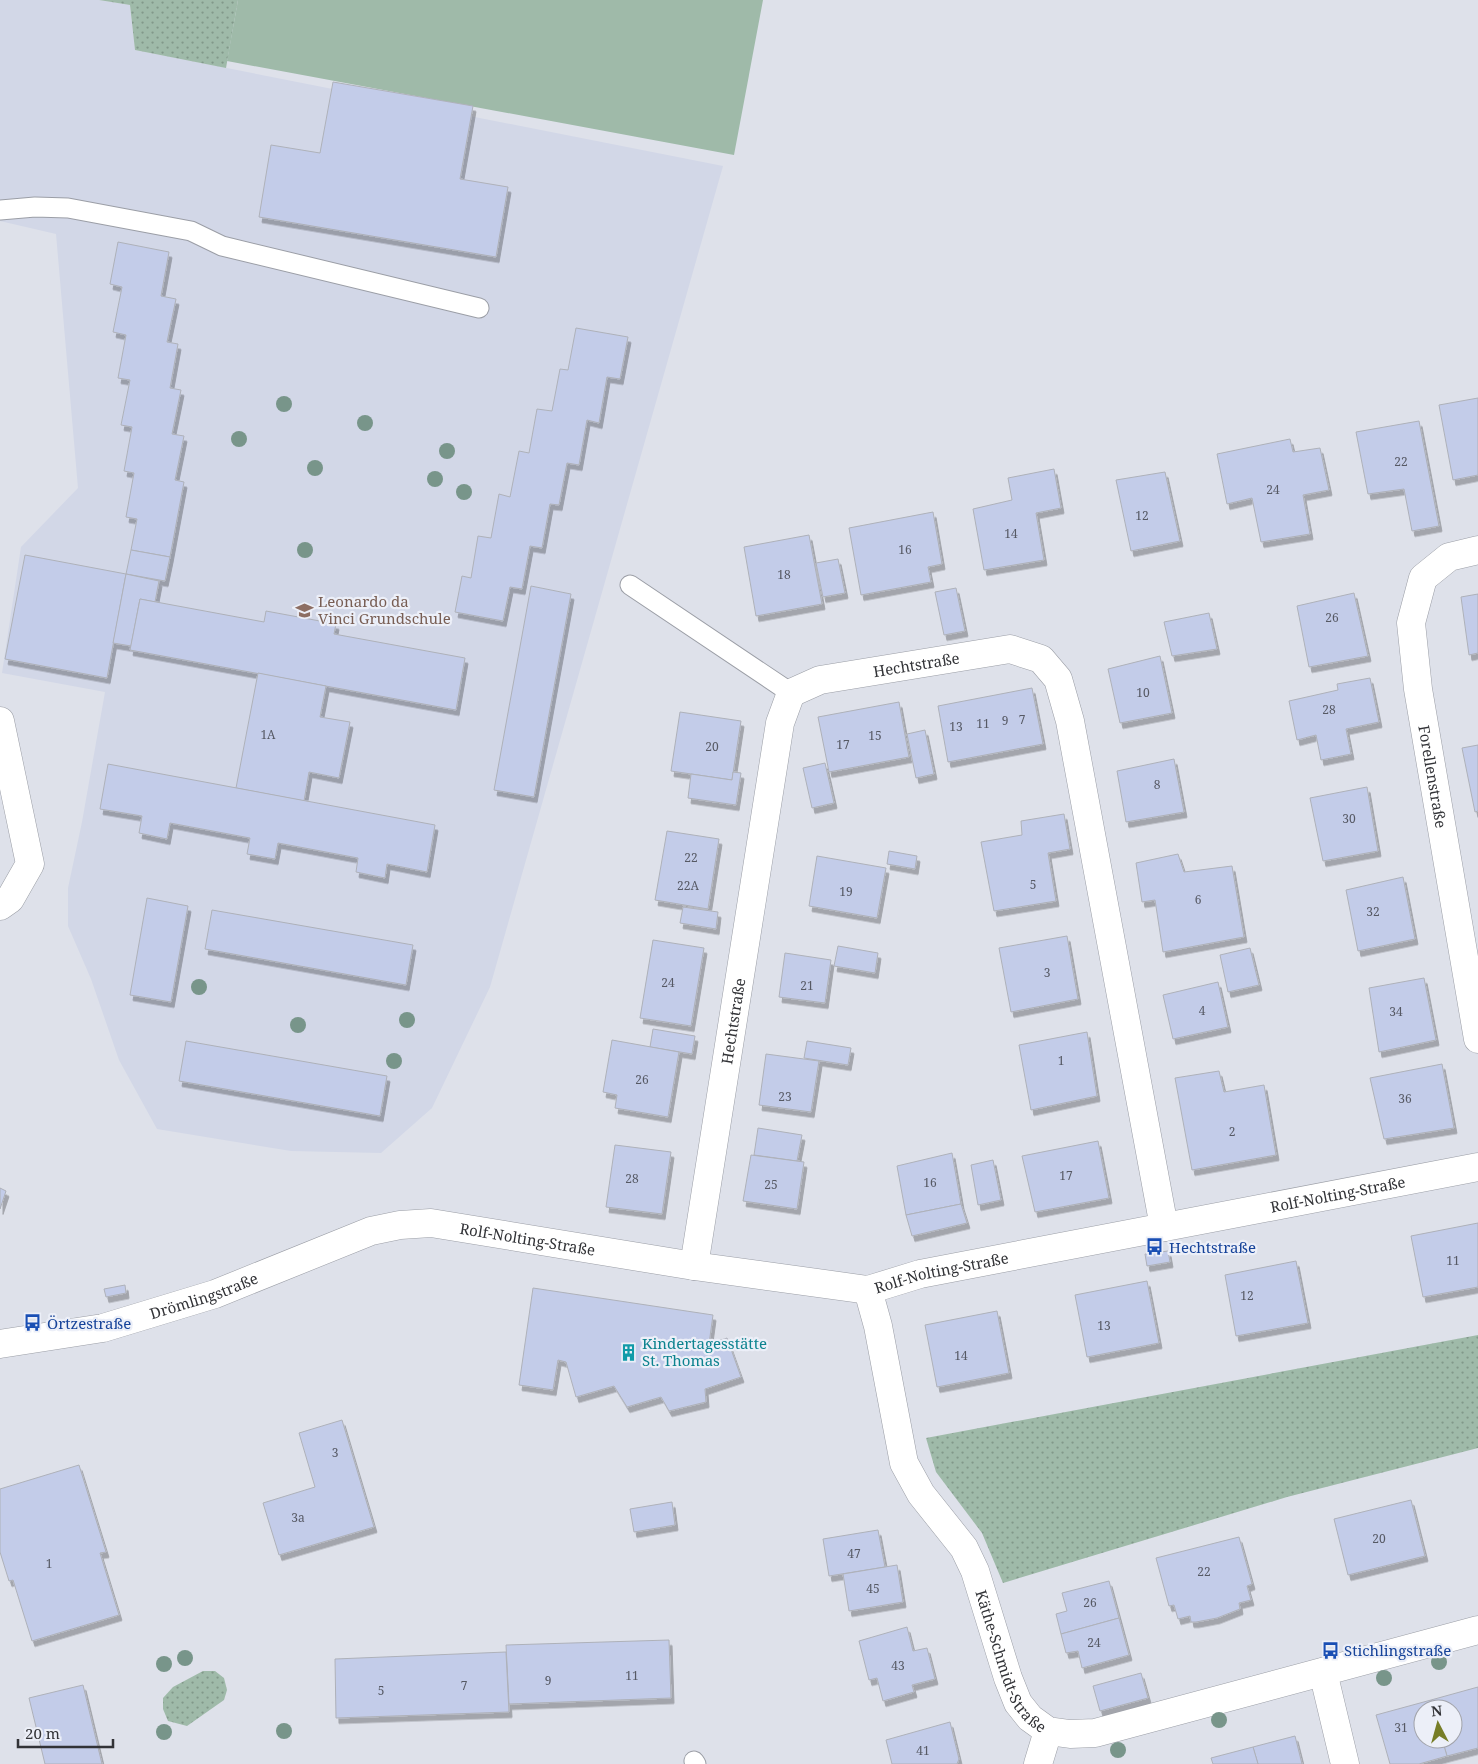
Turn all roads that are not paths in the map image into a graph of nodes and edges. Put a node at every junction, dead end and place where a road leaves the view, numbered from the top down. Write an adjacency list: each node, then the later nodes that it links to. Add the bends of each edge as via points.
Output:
1 (0, 210): 2 (lane, via 68,208 191,231 222,246)
2 (479, 308)
3 (1478, 550): 8 (street, Forellenstraße, via 1449,557 1423,578 1411,623 1418,689)
4 (630, 585): 5 (lane)
5 (791, 693): 10 (street, Hechtstraße, via 820,680 1010,649 1041,659 1058,678 1070,720); 12 (street, Hechtstraße, via 780,723)
6 (0, 721): 7 (street, via 30,864 10,899)
7 (0, 906)
8 (1478, 1039)
9 (1478, 1167): 10 (street, Rolf-Nolting-Straße)
10 (1164, 1227): 13 (street, Rolf-Nolting-Straße, via 920,1274)
11 (371, 1231): 12 (street, Rolf-Nolting-Straße, via 432,1223); 14 (street, Drömlingstraße, via 214,1294 103,1328)
12 (694, 1266): 13 (street, Rolf-Nolting-Straße)
13 (868, 1290): 17 (street, Käthe-Schmidt-Straße, via 904,1462 921,1494 964,1548 976,1571 1018,1703 1030,1718)
14 (0, 1344)
15 (1478, 1630): 16 (street, Käthe-Schmidt-Straße)
16 (1323, 1672): 17 (street, Käthe-Schmidt-Straße, via 1095,1733); 19 (street)
17 (1048, 1731): 18 (street)
18 (1038, 1764)
19 (1345, 1764)

